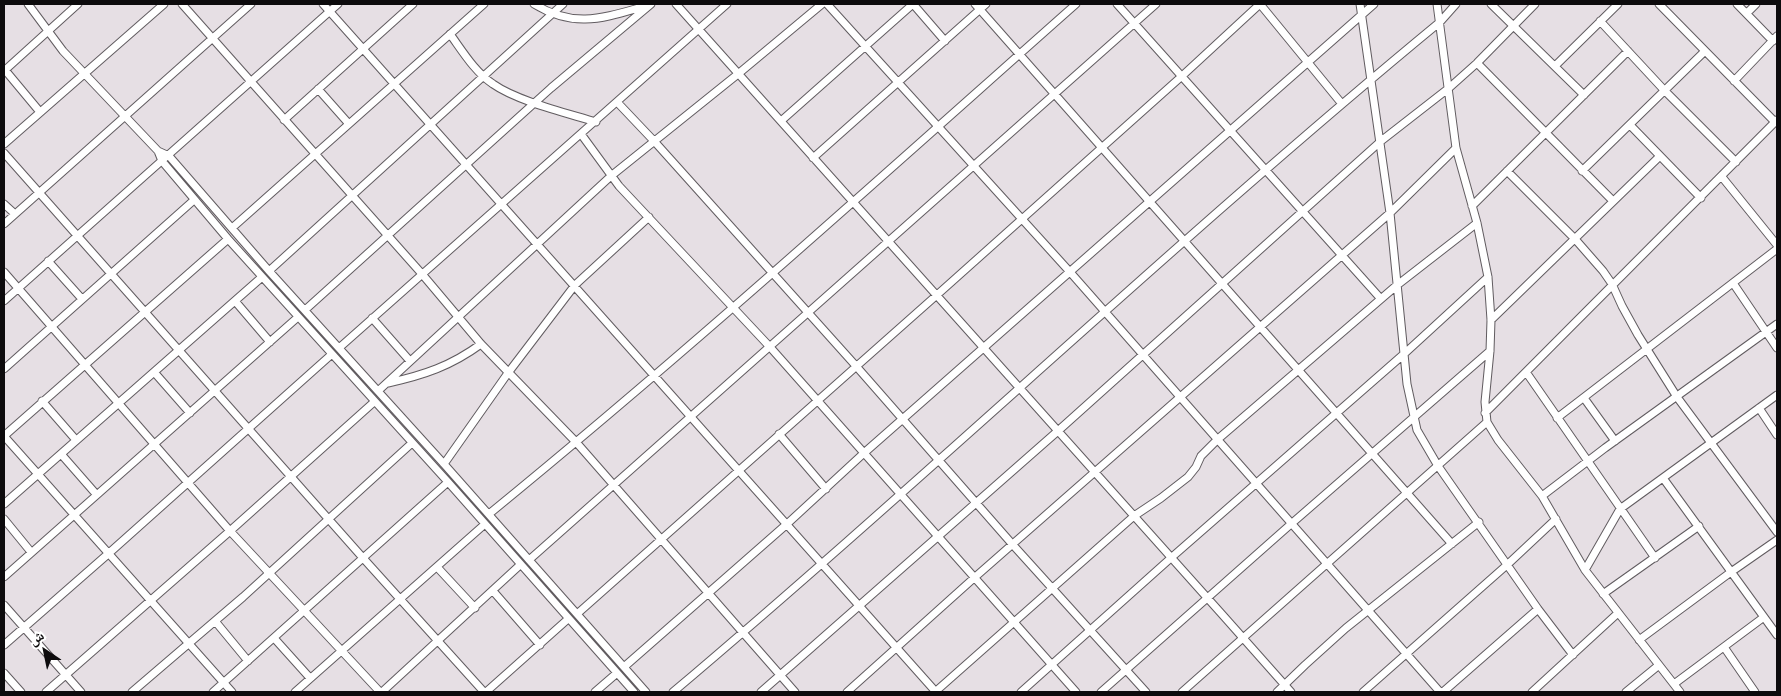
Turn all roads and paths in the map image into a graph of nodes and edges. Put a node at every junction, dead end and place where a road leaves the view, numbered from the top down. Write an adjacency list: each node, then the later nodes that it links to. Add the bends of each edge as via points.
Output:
1 (28, 4): 42 (street)
2 (78, 4): 42 (street)
3 (164, 4): 56 (street)
4 (182, 4): 44 (street)
5 (251, 4): 44 (street)
6 (323, 4): 33 (street)
7 (338, 4): 33 (street)
8 (413, 4): 48 (street)
9 (484, 4): 43 (street)
10 (534, 4): 34 (street)
11 (563, 4): 34 (street)
12 (676, 4): 41 (street)
13 (727, 4): 41 (street)
14 (822, 4): 57 (street)
15 (827, 4): 47 (street)
16 (913, 4): 46 (street); 47 (street)
17 (1076, 4): 51 (street)
18 (1117, 4): 39 (street)
19 (1156, 4): 39 (street)
20 (1260, 4): 52 (street); 58 (street)
21 (1360, 4): 36 (street)
22 (1374, 4): 36 (street)
23 (1437, 4): 38 (street)
24 (1456, 4): 38 (street)
25 (1491, 4): 40 (street)
26 (1535, 4): 40 (street)
27 (1618, 4): 37 (street)
28 (1659, 4): 50 (street)
29 (1738, 4): 35 (street)
30 (1756, 4): 35 (street)
31 (650, 5): 34 (street, via 594,20 571,19); 71 (street)
32 (980, 5): 46 (street); 51 (street)
33 (330, 11): 48 (street); 62 (street)
34 (552, 13): 59 (street)
35 (1747, 13): 45 (street)
36 (1361, 16): 52 (street); 60 (street)
37 (1600, 21): 49 (street); 54 (street)
38 (1440, 22): 60 (street); 65 (street)
39 (1134, 23): 58 (street); 68 (street)
40 (1513, 25): 53 (street); 54 (street)
41 (698, 29): 57 (street); 70 (street)
42 (48, 30): 55 (street); 56 (street)
43 (450, 34): 59 (street); 64 (street)
44 (212, 38): 62 (street); 74 (street)
45 (1775, 39): 61 (street)
46 (945, 40): 63 (street)
47 (866, 46): 63 (street); 76 (street)
48 (363, 49): 64 (street); 66 (street)
49 (1628, 51): 67 (street); 69 (street)
50 (1705, 51): 61 (street); 67 (street)
51 (1019, 54): 68 (street); 82 (street)
52 (1308, 61): 72 (street); 83 (street)
53 (1477, 63): 65 (street); 85 (street)
54 (1555, 66): 69 (street)
55 (4, 70): 73 (street)
56 (84, 73): 73 (street); 74 (street)
57 (738, 74): 76 (street); 86 (street)
58 (1182, 76): 83 (street); 89 (street)
59 (484, 77): 71 (street, via 502,90); 81 (street)
60 (1371, 79): 72 (street); 87 (street)
61 (1734, 81): 77 (street)
62 (251, 82): 75 (street); 94 (street)
63 (898, 83): 82 (street); 96 (street)
64 (394, 84): 79 (street); 81 (street)
65 (1449, 88): 87 (street); 90 (street)
66 (318, 89): 75 (street); 79 (street)
67 (1666, 91): 80 (street); 98 (street)
68 (1055, 95): 89 (street); 100 (street)
69 (1584, 95): 85 (street)
70 (617, 102): 78 (street); 86 (street)
71 (535, 103): 78 (street); 99 (street)
72 (1342, 104): 101 (street)
73 (40, 112): 88 (street)
74 (126, 117): 91 (street); 106 (street)
75 (284, 120): 93 (street)
76 (780, 121): 96 (street)
77 (1776, 121): 98 (street)
78 (596, 122): 84 (street)
79 (349, 124): 93 (street)
80 (1630, 125): 95 (street); 103 (street)
81 (431, 126): 99 (street); 107 (street)
82 (937, 127): 100 (street); 111 (street)
83 (1231, 131): 101 (street); 112 (street)
84 (581, 134): 104 (street); 114 (street)
85 (1546, 134): 102 (street); 103 (street)
86 (654, 141): 104 (street); 139 (street)
87 (1380, 141): 116 (street); 117 (street)
88 (4, 144)
89 (1102, 147): 112 (street); 120 (street)
90 (1456, 148): 115 (street); 117 (street)
91 (158, 151): 94 (street); 97 (street)
92 (4, 153): 106 (street)
93 (315, 154): 107 (street); 123 (street)
94 (169, 156): 97 (street); 123 (street)
95 (1660, 156): 108 (street); 110 (street)
96 (813, 158): 111 (street)
97 (162, 161): 109 (street); 124 (street)
98 (1736, 162): 105 (street)
99 (467, 166): 114 (street); 125 (street)
100 (974, 166): 120 (street); 128 (street)
101 (1266, 169): 116 (street); 129 (street)
102 (1507, 171): 115 (street); 127 (street)
103 (1582, 171): 110 (street)
104 (611, 176): 119 (street); 130 (street)
105 (1722, 177): 108 (street); 131 (street)
106 (39, 192): 118 (street); 124 (street)
107 (352, 195): 125 (street); 134 (street)
108 (1701, 198): 144 (street)
109 (194, 200): 126 (street); 136 (street)
110 (1612, 201): 127 (street)
111 (854, 202): 128 (street); 139 (street)
112 (1150, 202): 129 (street); 137 (street)
113 (4, 204): 118 (street)
114 (501, 204): 130 (street); 138 (street)
115 (1472, 206): 121 (street)
116 (1302, 211): 132 (street); 142 (street)
117 (1390, 213): 132 (street); 146 (street)
118 (15, 214): 122 (street)
119 (649, 217): 145 (street); 153 (street)
120 (1022, 219): 137 (street); 148 (street)
121 (1477, 222): 141 (street); 146 (street)
122 (4, 224)
123 (232, 228): 134 (street)
124 (77, 235): 133 (street); 136 (street)
125 (388, 236): 138 (street); 154 (street)
126 (228, 239): 140 (street); 155 (street)
127 (1575, 239): 144 (street); 161 (street)
128 (890, 241): 148 (street); 156 (street)
129 (1184, 241): 142 (street); 157 (street)
130 (536, 244): 145 (street); 160 (street)
131 (1777, 247): 143 (street)
132 (1342, 255): 150 (street); 164 (street)
133 (48, 262): 147 (street); 149 (street)
134 (269, 271): 154 (street)
135 (4, 272): 147 (street)
136 (111, 272): 149 (street); 155 (street)
137 (1070, 272): 157 (street); 169 (street)
138 (422, 274): 159 (street); 160 (street)
139 (772, 274): 153 (street); 156 (street)
140 (262, 277): 152 (street); 158 (street)
141 (1488, 277): 161 (street); 176 (street)
142 (1222, 283): 164 (street); 177 (street)
143 (1732, 283): 165 (street); 173 (street)
144 (1612, 284): 173 (street); 184 (street)
145 (575, 285): 185 (street); 186 (street)
146 (1396, 286): 150 (street); 176 (street)
147 (18, 288): 151 (street); 163 (street)
148 (938, 294): 169 (street); 180 (street)
149 (82, 299): 163 (street)
150 (1380, 299): 182 (street)
151 (4, 301)
152 (235, 301): 166 (street); 172 (street)
153 (734, 307): 168 (street); 186 (street)
154 (306, 310): 170 (street)
155 (146, 311): 172 (street); 179 (street)
156 (808, 313): 168 (street); 180 (street)
157 (1105, 313): 177 (street); 188 (street)
158 (298, 317): 166 (street); 175 (street)
159 (372, 318): 170 (street); 178 (street)
160 (458, 318): 167 (street); 178 (street)
161 (1491, 320): 174 (street)
162 (1777, 324): 165 (street)
163 (51, 326): 179 (street); 181 (street)
164 (1260, 326): 182 (street); 192 (street)
165 (1766, 332): 171 (street); 193 (street)
166 (270, 342): 189 (street)
167 (481, 344): 185 (street); 187 (street, via 446,366)
168 (770, 347): 196 (street); 203 (street)
169 (985, 347): 188 (street); 206 (street)
170 (339, 348): 190 (street)
171 (1777, 348)
172 (179, 349): 183 (street); 189 (street)
173 (1647, 350): 193 (street); 194 (street)
174 (1490, 351): 202 (street); 204 (street)
175 (332, 354): 197 (street); 208 (street)
176 (1404, 354): 201 (street); 204 (street)
177 (1142, 355): 192 (street); 209 (street)
178 (410, 361): 187 (street)
179 (85, 364): 195 (street); 198 (street)
180 (856, 366): 196 (street); 206 (street)
181 (4, 369)
182 (1299, 370): 201 (street); 213 (street)
183 (154, 372): 198 (street); 200 (street)
184 (1526, 372): 202 (street); 205 (street)
185 (508, 373): 216 (street); 225 (street)
186 (654, 376): 203 (street); 216 (street)
187 (387, 383): 190 (street)
188 (1021, 387): 209 (street); 223 (street)
189 (215, 390): 200 (street); 208 (street)
190 (378, 391): 225 (street)
191 (1777, 395): 199 (street)
192 (1179, 397): 213 (street); 228 (street)
193 (1677, 397): 215 (street); 218 (street)
194 (1584, 398): 205 (street); 215 (street)
195 (42, 401): 212 (street); 214 (street)
196 (817, 401): 210 (street); 220 (street)
197 (374, 402): 217 (street); 230 (street)
198 (119, 403): 214 (street); 219 (street)
199 (1759, 408): 211 (street); 218 (street)
200 (190, 412): 219 (street)
201 (1336, 412): 221 (street); 234 (street)
202 (1485, 413): 207 (street)
203 (691, 418): 227 (street); 235 (street)
204 (1414, 418): 221 (street); 226 (street, via 1417,430)
205 (1557, 418): 224 (street)
206 (903, 419): 220 (street); 223 (street)
207 (1487, 422): 226 (street); 240 (street)
208 (248, 428): 230 (street); 233 (street)
209 (1059, 430): 228 (street); 241 (street)
210 (779, 434): 227 (street); 236 (street)
211 (1777, 435)
212 (4, 436): 229 (street)
213 (1218, 439): 234 (street); 246 (street, via 1188,477)
214 (76, 440): 222 (street)
215 (1615, 441): 224 (street)
216 (576, 442): 235 (street); 244 (street)
217 (412, 443): 232 (street); 248 (street)
218 (1711, 443): 231 (street); 256 (street)
219 (154, 444): 233 (street); 238 (street)
220 (864, 453): 236 (street); 239 (street)
221 (1373, 453): 237 (street); 253 (street)
222 (60, 454): 229 (street); 238 (street)
223 (940, 461): 239 (street); 241 (street)
224 (1587, 461): 240 (street); 243 (street)
225 (444, 464): 244 (street)
226 (1438, 466): 237 (street); 250 (street)
227 (739, 470): 252 (street); 258 (street)
228 (1095, 472): 246 (street); 261 (street)
229 (37, 474): 242 (street); 245 (street)
230 (291, 476): 248 (street); 255 (street)
231 (1663, 478): 243 (street); 254 (street)
232 (448, 482): 251 (street); 265 (street)
233 (187, 483): 255 (street); 263 (street)
234 (1255, 484): 253 (street); 264 (street)
235 (614, 486): 258 (street); 267 (street)
236 (826, 489): 252 (street)
237 (1406, 492): 260 (street); 268 (street)
238 (96, 494): 245 (street)
239 (901, 494): 257 (street); 269 (street)
240 (1542, 496): 249 (street)
241 (976, 502): 257 (street); 261 (street)
242 (4, 504)
243 (1620, 509): 266 (street); 273 (street)
244 (489, 514): 267 (street)
245 (73, 515): 262 (street); 263 (street)
246 (1134, 516): 264 (street); 278 (street)
247 (4, 519): 262 (street)
248 (328, 519): 265 (street); 274 (street)
249 (1556, 519): 270 (street); 273 (street)
250 (1479, 522): 260 (street); 270 (street)
251 (484, 524): 271 (street); 272 (street)
252 (787, 524): 269 (street); 280 (street)
253 (1290, 524): 268 (street); 282 (street)
254 (1699, 526): 266 (street); 275 (street)
255 (230, 531): 274 (street); 284 (street)
256 (1777, 532)
257 (937, 536): 277 (street); 286 (street)
258 (661, 539): 280 (street); 292 (street)
259 (1777, 540): 275 (street)
260 (1452, 544): 290 (street)
261 (1013, 545): 277 (street); 278 (street)
262 (31, 552): 276 (street)
263 (108, 554): 284 (street); 297 (street)
264 (1172, 557): 282 (street); 298 (street)
265 (363, 558): 283 (street); 289 (street)
266 (1655, 558): 281 (street)
267 (529, 560): 292 (street)
268 (1327, 563): 290 (street); 302 (street)
269 (822, 564): 286 (street); 299 (street)
270 (1508, 564): 288 (street); 311 (street)
271 (520, 565): 279 (street); 294 (street)
272 (436, 567): 283 (street); 287 (street)
273 (1586, 570): 281 (street)
274 (270, 572): 289 (street); 295 (street)
275 (1731, 572): 293 (street); 303 (street)
276 (4, 577)
277 (974, 578): 296 (street); 309 (street)
278 (1053, 588): 296 (street); 298 (street)
279 (493, 591): 287 (street); 307 (street)
280 (709, 593): 299 (street); 316 (street)
281 (1603, 594): 291 (street)
282 (1208, 598): 302 (street); 317 (street)
283 (400, 599): 304 (street); 310 (street)
284 (150, 602): 306 (street); 320 (street)
285 (4, 604): 297 (street)
286 (859, 606): 309 (street); 321 (street)
287 (475, 608): 304 (street)
288 (1538, 609): 312 (street); 351 (street)
289 (305, 610): 301 (street); 310 (street)
290 (1369, 611): 311 (street); 325 (street, via 1324,647)
291 (1618, 613): 303 (street); 312 (street)
292 (577, 614): 316 (street)
293 (1764, 617): 300 (street); 308 (street)
294 (568, 619): 307 (street); 319 (street)
295 (215, 621): 306 (street); 313 (street)
296 (1014, 621): 314 (street); 342 (street)
297 (24, 627): 305 (street); 320 (street)
298 (1091, 631): 314 (street); 317 (street)
299 (743, 633): 321 (street); 338 (street)
300 (1777, 635)
301 (274, 638): 313 (street); 322 (street)
302 (1243, 638): 325 (street); 347 (street)
303 (1639, 640): 315 (street)
304 (438, 642): 333 (street); 334 (street)
305 (4, 644)
306 (188, 644): 323 (street); 329 (street)
307 (540, 645): 334 (street)
308 (1724, 646): 324 (street); 355 (street)
309 (895, 648): 341 (street); 342 (street)
310 (343, 650): 322 (street); 333 (street)
311 (1407, 653): 350 (street); 351 (street)
312 (1573, 655): 352 (street)
313 (248, 661): 323 (street)
314 (1053, 665): 343 (street); 344 (street)
315 (1658, 665): 324 (street); 353 (street)
316 (624, 667): 337 (street)
317 (1125, 670): 345 (street); 346 (street)
318 (4, 673): 326 (street)
319 (617, 673): 335 (street); 336 (street)
320 (66, 675): 327 (street); 328 (street)
321 (780, 675): 339 (street); 340 (street)
322 (310, 678): 332 (street)
323 (223, 683): 330 (street); 331 (street)
324 (1674, 684): 354 (street)
325 (1285, 685): 348 (street); 349 (street)
326 (20, 692)
327 (46, 692)
328 (81, 692)
329 (132, 692)
330 (213, 692)
331 (232, 692)
332 (295, 692)
333 (381, 692)
334 (485, 692)
335 (595, 692)
336 (634, 692)
337 (646, 692)
338 (673, 692)
339 (761, 692)
340 (795, 692)
341 (847, 692)
342 (936, 692)
343 (1022, 692)
344 (1076, 692)
345 (1101, 692)
346 (1146, 692)
347 (1182, 692)
348 (1277, 692)
349 (1291, 692)
350 (1363, 692)
351 (1441, 692)
352 (1532, 692)
353 (1626, 692)
354 (1680, 692)
355 (1755, 692)

